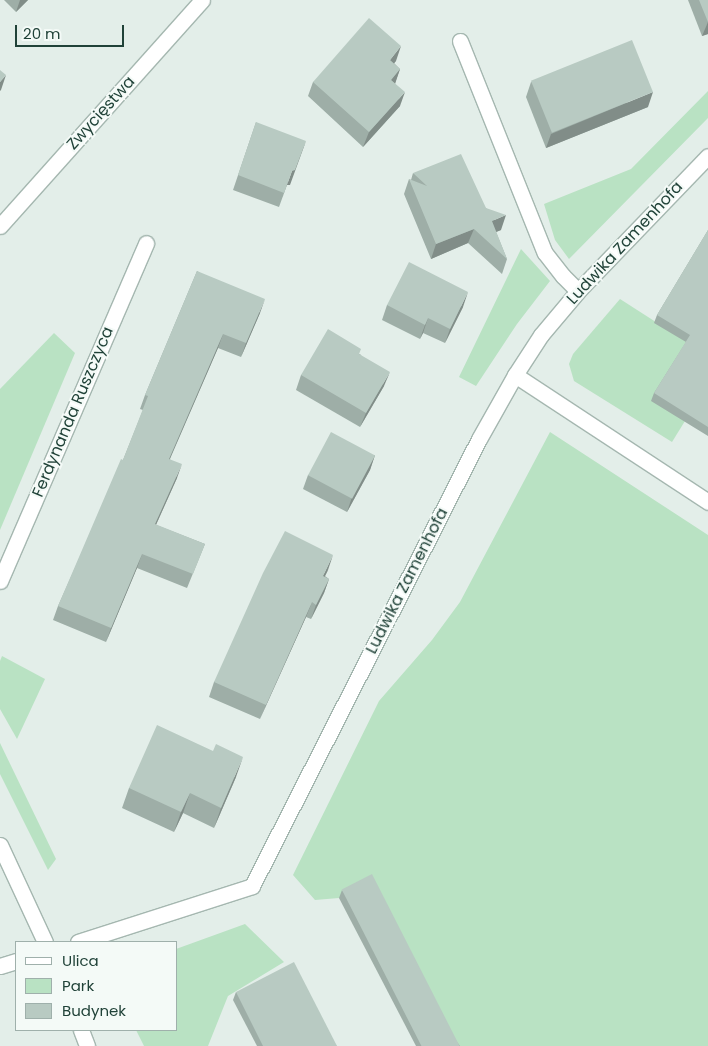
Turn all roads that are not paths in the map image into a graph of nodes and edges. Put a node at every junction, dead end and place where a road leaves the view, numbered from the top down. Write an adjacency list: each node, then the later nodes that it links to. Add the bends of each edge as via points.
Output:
1 (202, 0): 4 (street, Zwycięstwa)
2 (460, 42): 6 (street, via 545,253)
3 (708, 156): 6 (street, Ludwika Zamenhofa)
4 (0, 226)
5 (146, 243): 9 (street, Ferdynanda Ruszczyca)
6 (578, 291): 7 (street, Ludwika Zamenhofa, via 541,336)
7 (516, 375): 8 (street); 12 (street, Ludwika Zamenhofa, via 479,438 252,886)
8 (708, 502)
9 (0, 581)
10 (0, 845): 11 (street)
11 (45, 941)
12 (81, 941)
13 (15, 961): 14 (street)
14 (0, 966)
15 (81, 1031): 16 (street)
16 (87, 1046)

